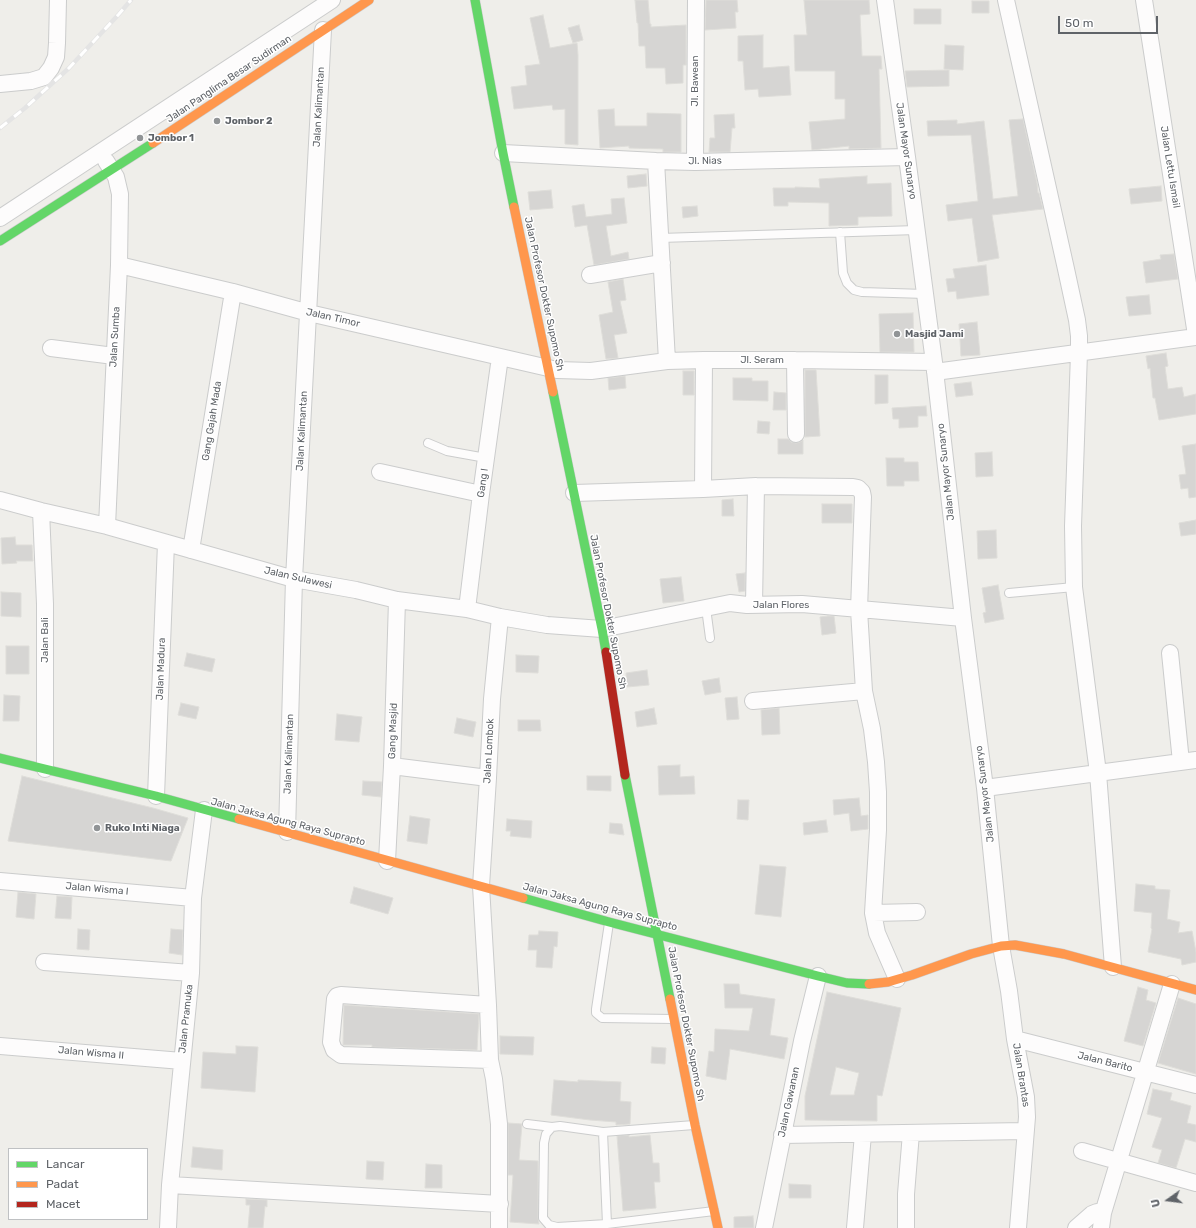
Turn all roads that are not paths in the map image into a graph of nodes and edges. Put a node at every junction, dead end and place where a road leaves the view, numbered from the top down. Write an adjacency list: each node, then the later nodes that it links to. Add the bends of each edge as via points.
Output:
1 (58, 0): 11 (street, via 57,50 51,68 44,77 32,81)
2 (332, 0): 9 (street)
3 (368, 0): 10 (main road, Jalan Panglima Besar Sudirman)
4 (475, 0): 13 (main road, Jalan Profesor Dokter Supomo Sh)
5 (696, 0): 16 (street, Jl. Bawean)
6 (885, 0): 14 (street, Jalan Mayor Sunaryo)
7 (1006, 0): 31 (street, via 1077,320)
8 (1144, 0): 29 (street, Jalan Lettu Ismail)
9 (310, 6): 10 (street); 12 (street)
10 (326, 28): 17 (main road, Jalan Panglima Besar Sudirman); 28 (street, Jalan Kalimantan)
11 (0, 84)
12 (101, 153): 17 (street, Jalan Sumba); 18 (street)
13 (503, 153): 15 (street, Jl. Nias); 38 (main road, Jalan Profesor Dokter Supomo Sh)
14 (907, 157): 16 (street, Jl. Nias); 19 (street, Jalan Mayor Sunaryo)
15 (656, 161): 16 (street, Jl. Nias); 21 (street)
16 (695, 162)
17 (112, 170): 22 (main road, Jalan Panglima Besar Sudirman); 24 (street, Jalan Sumba, via 120,194)
18 (0, 218)
19 (917, 230): 20 (lane); 27 (street, Jalan Mayor Sunaryo)
20 (840, 232): 21 (lane); 27 (lane, via 843,272 847,283 854,290)
21 (660, 238): 23 (street)
22 (0, 241)
23 (662, 263): 25 (street); 36 (street)
24 (119, 266): 26 (street, Jalan Timor); 32 (street, Jalan Sumba)
25 (590, 275)
26 (233, 292): 28 (street, Jalan Timor); 52 (street, Gang Gajah Mada)
27 (925, 294): 37 (street, Jalan Mayor Sunaryo)
28 (309, 313): 33 (street, Jalan Timor); 53 (street, Jalan Kalimantan)
29 (1196, 336): 31 (street, Jl. Seram)
30 (51, 348): 32 (street)
31 (1079, 353): 37 (street, Jl. Seram); 54 (street, via 1073,526)
32 (114, 356): 50 (street, Jalan Sumba)
33 (500, 357): 38 (street, Jalan Timor); 42 (street, Gang I)
34 (704, 360): 35 (street, Jl. Seram); 36 (street, Jl. Seram); 45 (street)
35 (795, 360): 37 (street, Jl. Seram); 40 (street)
36 (667, 361): 39 (street, Jl. Seram)
37 (935, 367): 62 (street, Jalan Mayor Sunaryo)
38 (548, 368): 39 (street, Jalan Timor); 46 (main road, Jalan Profesor Dokter Supomo Sh)
39 (586, 371)
40 (796, 434)
41 (428, 443): 42 (lane, via 447,450)
42 (486, 458): 47 (street, Gang I)
43 (380, 472): 47 (street)
44 (756, 486): 45 (street); 57 (street); 60 (street, via 854,487 860,490 863,497)
45 (703, 489): 46 (street)
46 (574, 493): 63 (main road, Jalan Profesor Dokter Supomo Sh)
47 (481, 494): 59 (street, Gang I)
48 (0, 500): 49 (street, Jalan Sulawesi)
49 (41, 511): 50 (street, Jalan Sulawesi); 71 (street, Jalan Bali, via 45,604)
50 (107, 526): 51 (street, Jalan Sulawesi)
51 (166, 543): 52 (street, Jalan Sulawesi); 75 (street, Jalan Madura)
52 (191, 550): 53 (street, Jalan Sulawesi)
53 (294, 579): 56 (street, Jalan Sulawesi); 77 (street, Jalan Kalimantan)
54 (1074, 587): 55 (lane); 72 (street)
55 (1008, 594)
56 (397, 600): 59 (street, Jalan Sulawesi); 70 (street, Gang Masjid)
57 (754, 605): 58 (street, Jalan Flores, via 730,603); 60 (street, Jalan Flores, via 802,604)
58 (706, 608): 63 (street, Jalan Flores); 64 (lane)
59 (467, 609): 61 (street, Jalan Sulawesi)
60 (859, 610): 62 (street, Jalan Flores); 66 (street)
61 (500, 617): 63 (street, Jalan Sulawesi, via 547,625); 73 (street, Jalan Lombok)
62 (962, 618): 74 (street, Jalan Mayor Sunaryo)
63 (602, 629): 85 (main road, Jalan Profesor Dokter Supomo Sh, via 627,787)
64 (710, 638)
65 (1170, 653): 69 (street)
66 (864, 691): 67 (street); 83 (street, via 872,729 878,792)
67 (753, 701)
68 (0, 758): 71 (main road, Jalan Jaksa Agung Raya Suprapto)
69 (1189, 761): 72 (street)
70 (392, 766): 73 (street); 78 (street, Gang Masjid)
71 (45, 769): 75 (main road, Jalan Jaksa Agung Raya Suprapto)
72 (1098, 773): 74 (street); 88 (street)
73 (488, 778): 80 (street, Jalan Lombok)
74 (985, 788): 86 (street, Jalan Mayor Sunaryo)
75 (156, 796): 76 (main road, Jalan Jaksa Agung Raya Suprapto)
76 (204, 810): 77 (main road, Jalan Jaksa Agung Raya Suprapto); 81 (street, Jalan Pramuka)
77 (287, 832): 78 (main road, Jalan Jaksa Agung Raya Suprapto)
78 (387, 861): 80 (main road, Jalan Jaksa Agung Raya Suprapto)
79 (0, 880): 81 (street, Jalan Wisma I)
80 (480, 886): 84 (main road, Jalan Jaksa Agung Raya Suprapto); 94 (street, Jalan Lombok)
81 (193, 898): 89 (street, Jalan Pramuka)
82 (917, 912): 83 (street)
83 (873, 913): 91 (street, via 877,933)
84 (609, 922): 85 (main road, Jalan Jaksa Agung Raya Suprapto); 95 (lane, via 596,1013 602,1018)
85 (657, 934): 90 (main road, Jalan Jaksa Agung Raya Suprapto); 95 (main road, Jalan Profesor Dokter Supomo Sh)
86 (1001, 946): 88 (main road, Jalan Jaksa Agung Raya Suprapto, via 1047,950); 91 (main road, Jalan Jaksa Agung Raya Suprapto); 96 (street, Jalan Brantas)
87 (44, 962): 89 (street)
88 (1112, 967): 92 (main road, Jalan Jaksa Agung Raya Suprapto)
89 (191, 973): 99 (street, Jalan Pramuka)
90 (818, 976): 91 (main road, Jalan Jaksa Agung Raya Suprapto, via 848,983 870,984); 109 (street, Jalan Gawanan)
91 (897, 979)
92 (1172, 984): 93 (main road, Jalan Jaksa Agung Raya Suprapto); 100 (street)
93 (1196, 990)
94 (488, 1005): 98 (street, Jalan Lombok); 98 (street, via 340,995 336,999 331,1042 334,1050 341,1055)
95 (674, 1019): 104 (main road, Jalan Profesor Dokter Supomo Sh)
96 (1015, 1039): 100 (street, Jalan Barito); 103 (street, Jalan Brantas, via 1026,1098)
97 (0, 1046): 99 (street, Jalan Wisma II)
98 (490, 1060): 114 (street, Jalan Lombok, via 499,1124)
99 (182, 1061): 113 (street, Jalan Pramuka)
100 (1146, 1072): 101 (street, Jalan Barito); 111 (street)
101 (1196, 1085)
102 (527, 1124): 105 (lane)
103 (1026, 1124): 107 (street); 124 (street, Jalan Brantas)
104 (695, 1125): 106 (lane); 115 (main road, Jalan Profesor Dokter Supomo Sh)
105 (552, 1128): 106 (lane, via 560,1126); 117 (lane, via 546,1134 544,1143 543,1218 549,1225 557,1227)
106 (603, 1132): 117 (lane)
107 (911, 1133): 108 (street); 123 (street)
108 (863, 1134): 109 (street); 122 (street)
109 (782, 1135): 121 (street, Jalan Gawanan)
110 (1082, 1151): 111 (street)
111 (1119, 1161): 112 (street); 116 (street)
112 (1196, 1183)
113 (170, 1185): 114 (street); 118 (street, Jalan Pramuka)
114 (500, 1204): 119 (street, Jalan Lombok)
115 (715, 1211): 117 (lane); 120 (main road, Jalan Profesor Dokter Supomo Sh)
116 (1102, 1221): 125 (street, via 1097,1212)
117 (606, 1224)
118 (168, 1228)
119 (499, 1228)
120 (718, 1228)
121 (764, 1228)
122 (855, 1228)
123 (906, 1228)
124 (1018, 1228)
125 (1076, 1228)

